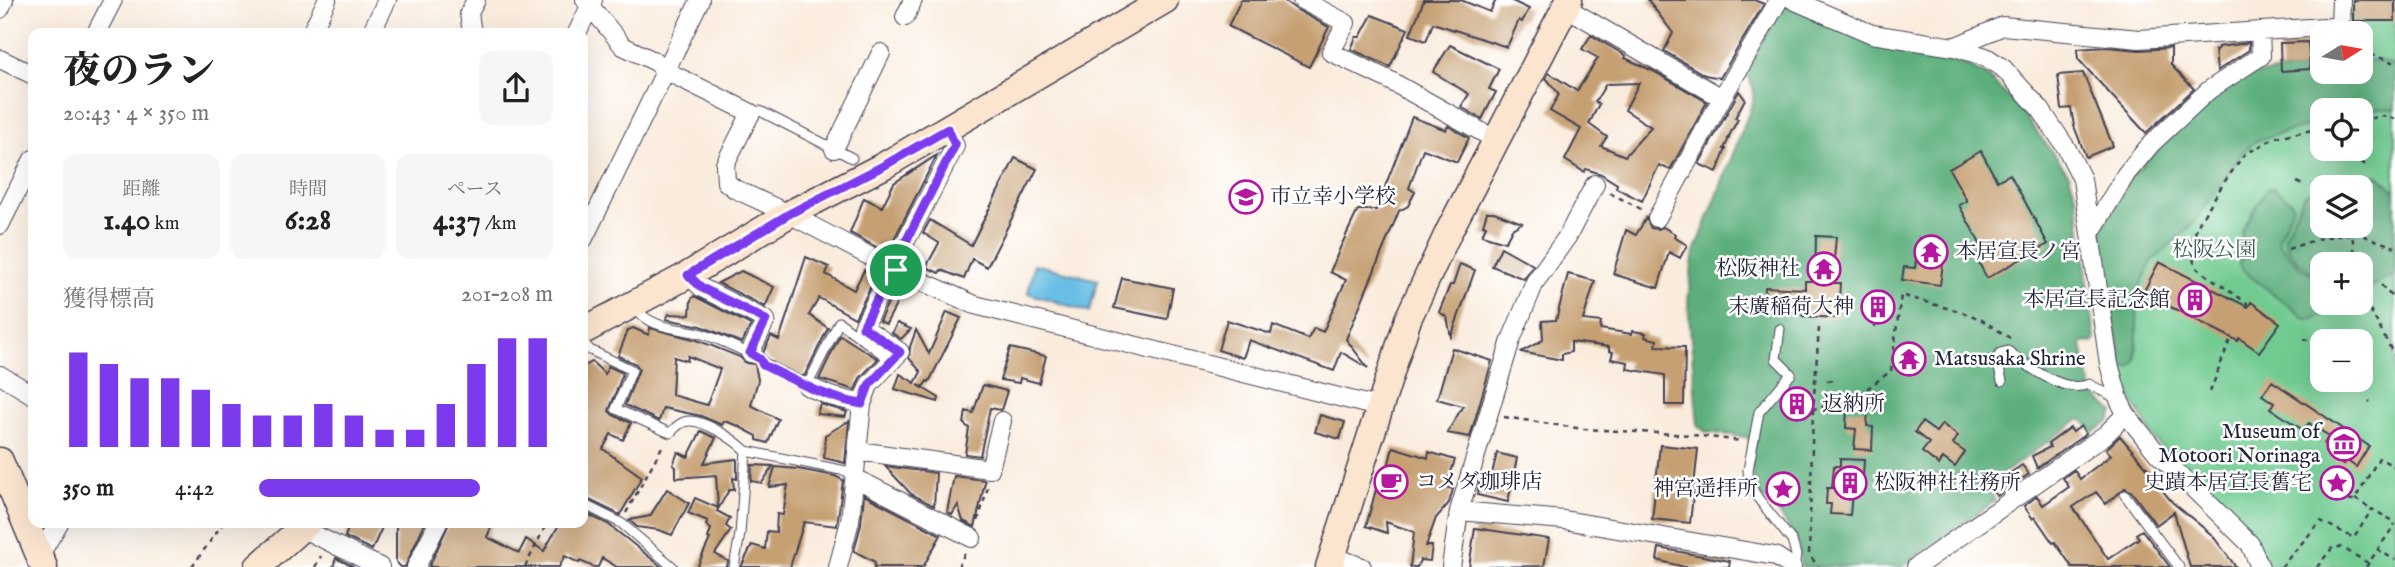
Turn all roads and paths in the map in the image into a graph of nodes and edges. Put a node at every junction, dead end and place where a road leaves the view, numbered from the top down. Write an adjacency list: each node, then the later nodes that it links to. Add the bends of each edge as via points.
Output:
1 (4, 0): 15 (street)
2 (113, 0): 17 (street)
3 (327, 0): 18 (street)
4 (387, 0): 19 (street)
5 (476, 0): 20 (street, via 469,13)
6 (700, 0): 28 (street)
7 (913, 0): 16 (street)
8 (1302, 0): 36 (street, via 1346,23 1332,52)
9 (1779, 0): 30 (street)
10 (1793, 0): 23 (street, via 1872,34)
11 (2341, 0): 22 (street, via 2340,26)
12 (1160, 1): 34 (main road)
13 (590, 2): 21 (street); 28 (street, via 623,46)
14 (1567, 4): 30 (street); 36 (main road)
15 (0, 9)
16 (905, 17)
17 (99, 28)
18 (313, 28)
19 (373, 28)
20 (471, 28)
21 (579, 28)
22 (2260, 31): 23 (street, via 2138,39 2003,26); 49 (street, via 2261,56 2209,90 2151,144 2126,174)
23 (1954, 47): 49 (street, via 2003,68 2041,110 2082,179)
24 (881, 53): 37 (street)
25 (2373, 55): 27 (path)
26 (0, 59): 29 (street)
27 (2395, 63)
28 (666, 71): 31 (street); 48 (street)
29 (28, 73)
30 (1722, 98): 46 (street)
31 (751, 113): 37 (lane, via 760,111); 45 (street, via 725,164 726,182)
32 (2373, 118): 33 (path)
33 (2395, 120)
34 (948, 129): 45 (main road); 54 (street, via 955,145 898,257)
35 (2310, 130): 58 (path, via 2276,137 2244,155 2200,221 2192,246 2194,264)
36 (1496, 140): 76 (main road, via 1423,285)
37 (834, 149): 38 (lane)
38 (852, 158)
39 (2361, 162): 40 (path)
40 (2369, 167)
41 (28, 169): 47 (street)
42 (2297, 182): 44 (path)
43 (1595, 184): 46 (path); 79 (street, via 1567,237 1535,282)
44 (2305, 187)
45 (789, 214): 54 (street); 55 (main road)
46 (1657, 218)
47 (0, 225)
48 (588, 230)
49 (2091, 232): 77 (street, via 2109,364)
50 (2321, 238): 53 (path)
51 (2370, 238): 52 (path)
52 (2395, 247)
53 (2288, 249)
54 (896, 270): 69 (street, via 863,327 900,352); 76 (street, via 975,305)
55 (688, 275): 61 (main road); 67 (street, via 702,288 766,320)
56 (2381, 285): 57 (path)
57 (2392, 297)
58 (2246, 306)
59 (642, 314): 67 (lane, via 652,323 696,332)
60 (2373, 315): 68 (path)
61 (588, 328)
62 (1819, 328): 78 (path)
63 (1780, 329): 82 (lane, via 1776,359 1791,374 1759,412)
64 (2231, 337): 74 (path)
65 (2012, 340): 78 (path, via 1982,320 1901,295 1891,371 1850,401)
66 (588, 348): 81 (lane, via 632,370 616,410)
67 (750, 353): 72 (lane, via 763,365)
68 (2395, 357)
69 (892, 360): 72 (lane, via 839,321); 75 (street, via 869,385)
70 (0, 375): 73 (street)
71 (2002, 381): 77 (lane, via 1997,360 2000,353 2008,351 2069,387 2089,384)
72 (807, 386): 75 (street)
73 (28, 392)
74 (2210, 392)
75 (862, 404): 84 (street)
76 (1378, 407): 105 (main road)
77 (2123, 407): 120 (street, via 2105,435); 122 (street, via 2170,467 2250,544)
78 (1813, 409): 119 (path, via 1809,555)
79 (1487, 414): 82 (path, via 1583,429); 93 (street)
80 (1002, 421): 84 (street, via 990,469)
81 (670, 433): 83 (lane, via 681,423 692,421 733,439); 94 (path)
82 (1754, 442): 118 (lane, via 1749,483 1792,541)
83 (746, 451): 87 (lane); 114 (lane)
84 (858, 451): 87 (street)
85 (0, 461): 106 (main road)
86 (2395, 467): 90 (path, via 2379,458)
87 (856, 475): 102 (street); 115 (street)
88 (2332, 490): 90 (path, via 2348,501)
89 (2125, 495): 121 (lane)
90 (2355, 499): 92 (path)
91 (588, 506): 94 (lane)
92 (2372, 509): 95 (path); 123 (path, via 2354,538 2320,521)
93 (1459, 511): 117 (street); 118 (street, via 1564,520 1775,556)
94 (621, 523): 113 (lane)
95 (2395, 523): 103 (path)
96 (56, 528): 106 (street)
97 (219, 528): 108 (path)
98 (296, 528): 109 (main road)
99 (305, 528): 110 (street)
100 (436, 528): 111 (street)
101 (544, 528): 112 (path)
102 (972, 538)
103 (2377, 549): 104 (path); 107 (path)
104 (2395, 560)
105 (1330, 562): 116 (street)
106 (38, 564)
107 (2367, 565): 124 (path, via 2341,547 2333,547)
108 (192, 567)
109 (258, 567)
110 (380, 567)
111 (416, 567)
112 (525, 567)
113 (673, 567)
114 (734, 567)
115 (838, 567)
116 (1362, 567)
117 (1451, 567)
118 (1793, 567)
119 (1819, 567)
120 (1916, 567)
121 (2179, 567)
122 (2260, 567)
123 (2281, 567)
124 (2317, 567)

